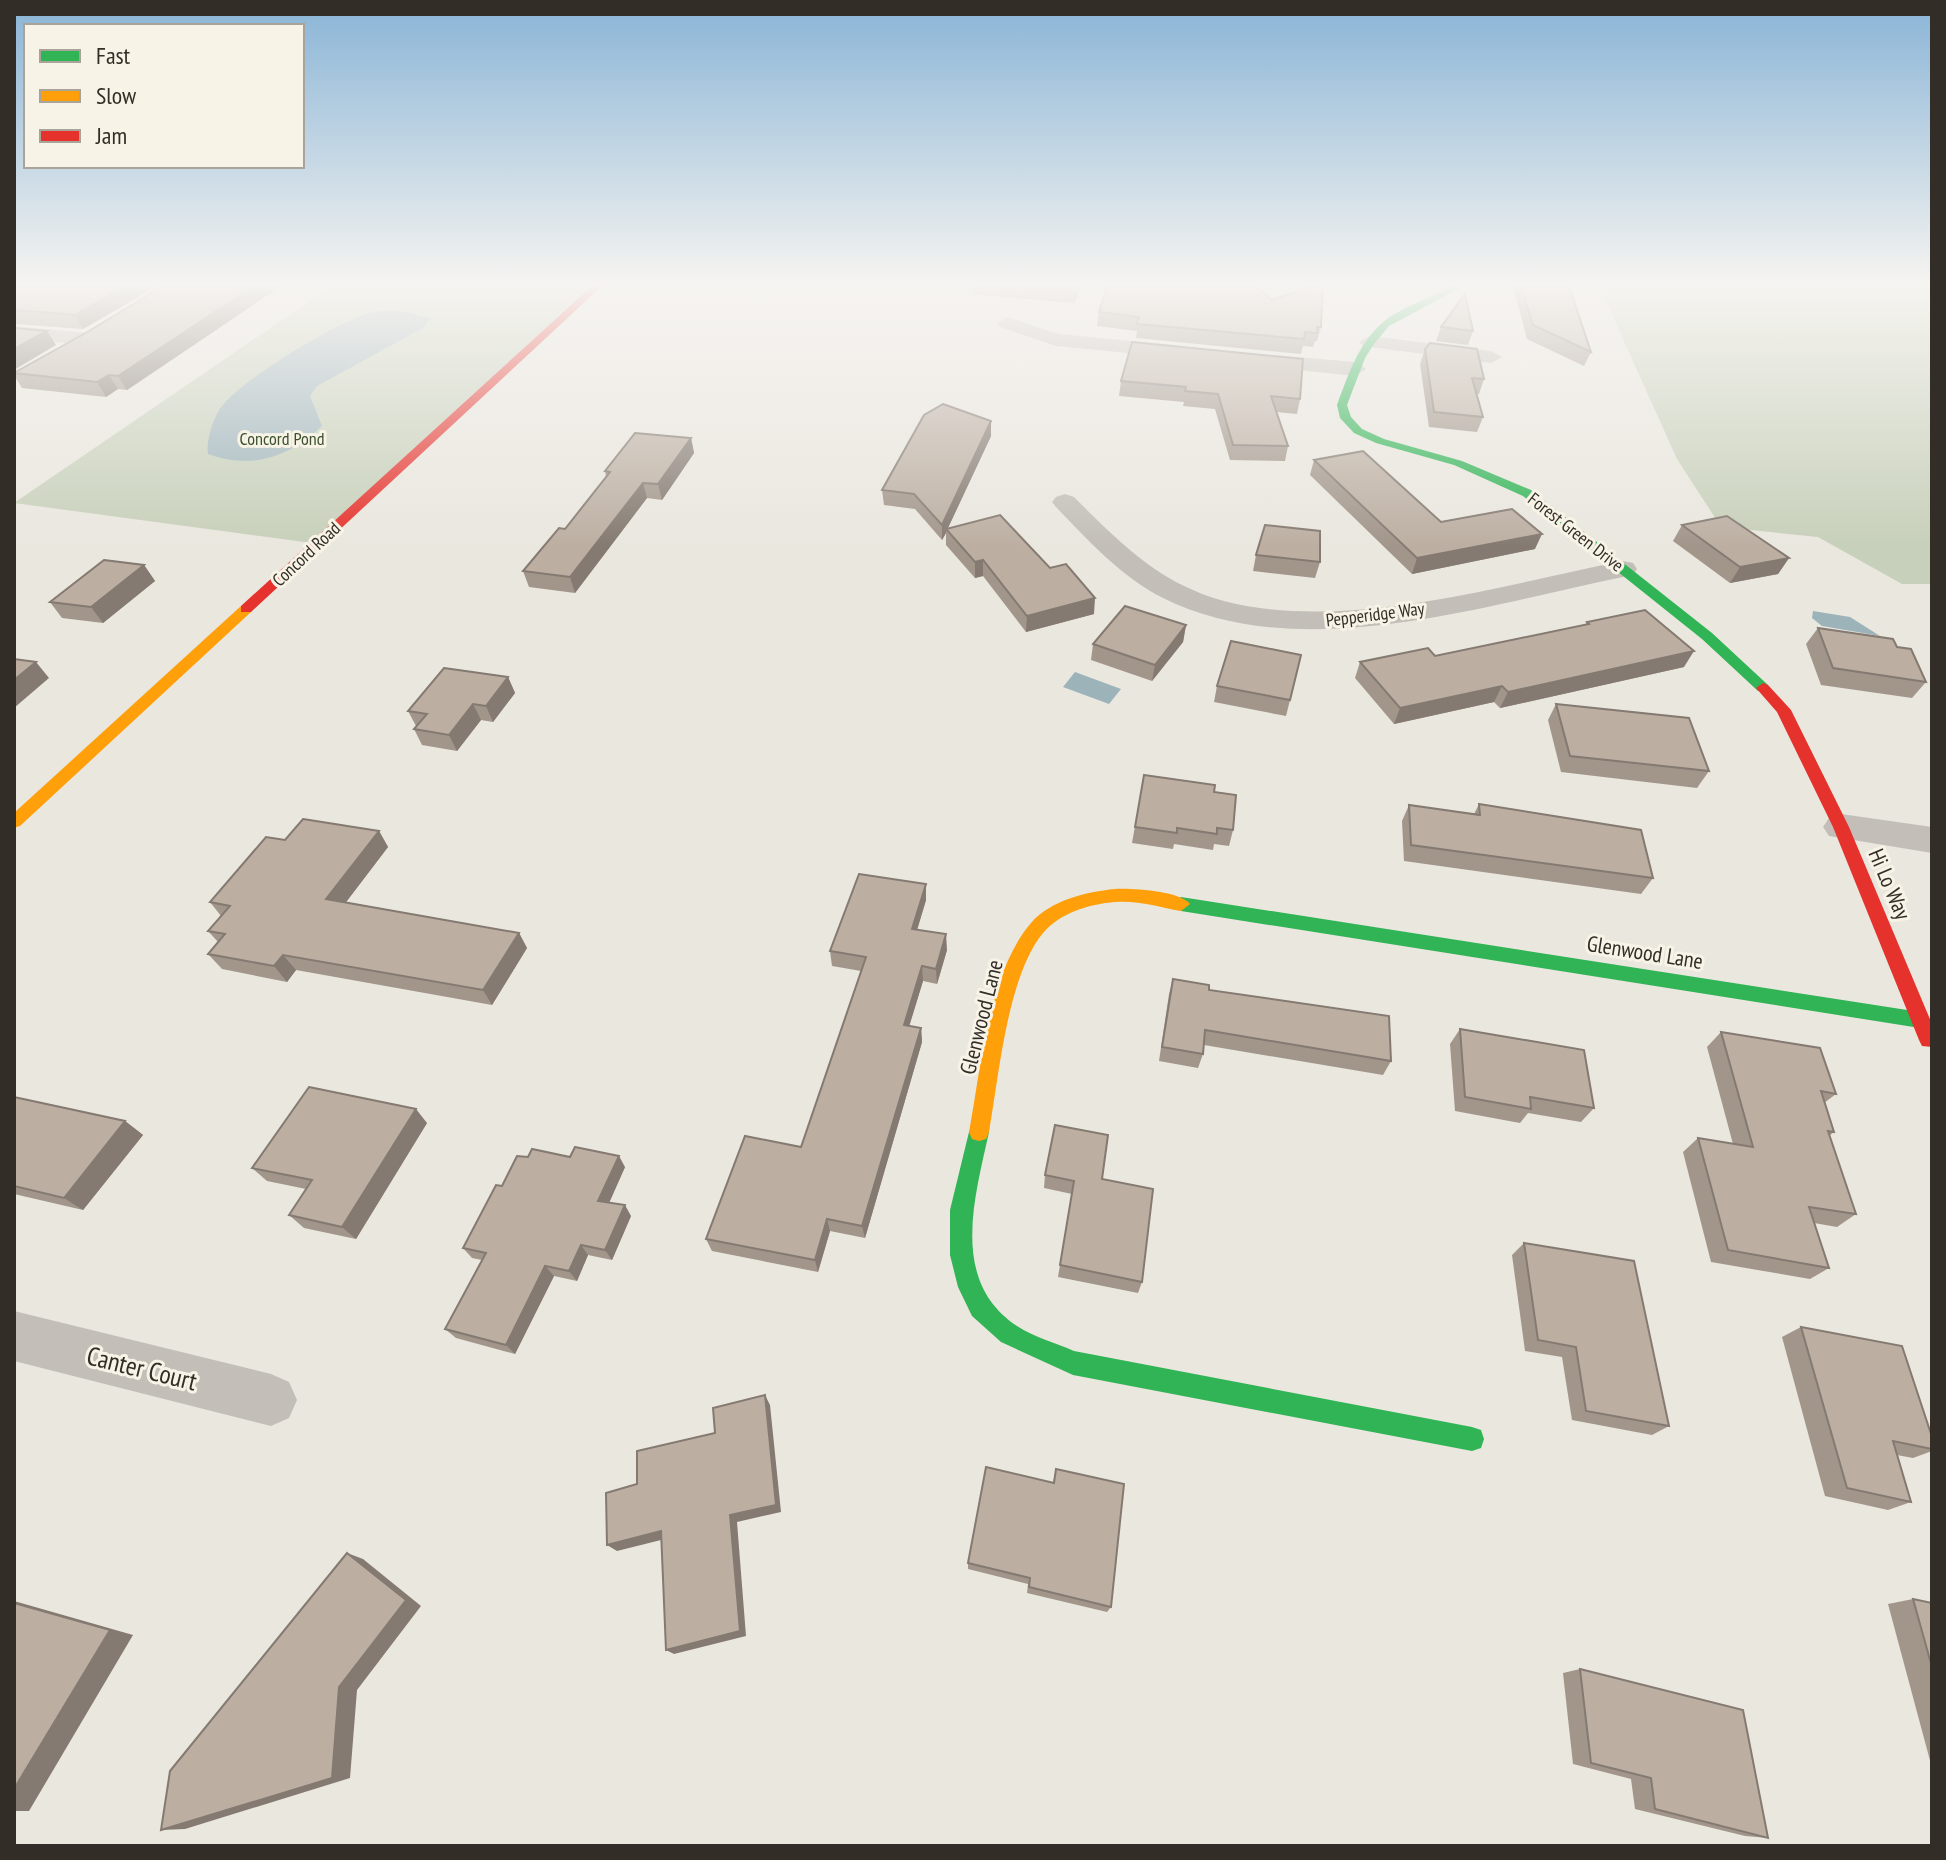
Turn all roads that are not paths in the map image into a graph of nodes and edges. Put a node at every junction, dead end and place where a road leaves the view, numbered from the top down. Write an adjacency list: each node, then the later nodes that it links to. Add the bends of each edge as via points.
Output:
1 (503, 373): 5 (street, Concord Road)
2 (1354, 373): 4 (street, Forest Green Drive, via 1342,405 1358,431 1508,482)
3 (1065, 502): 4 (street, Pepperidge Way, via 1117,556 1174,592 1245,615 1297,622 1385,616)
4 (1623, 569): 6 (street, Forest Green Drive, via 1707,636 1783,710)
5 (14, 822)
6 (1841, 827): 7 (street); 8 (street, Hi Lo Way)
7 (1932, 840)
8 (1920, 1020): 9 (street, Hi Lo Way); 12 (street, Glenwood Lane, via 1126,895 1087,900 1057,912 1035,929 1022,950 1009,996 960,1219 961,1266 981,1310 1024,1344 1073,1363)
9 (1932, 1048)
10 (14, 1336): 11 (street, Canter Court)
11 (271, 1400)
12 (1472, 1439)

